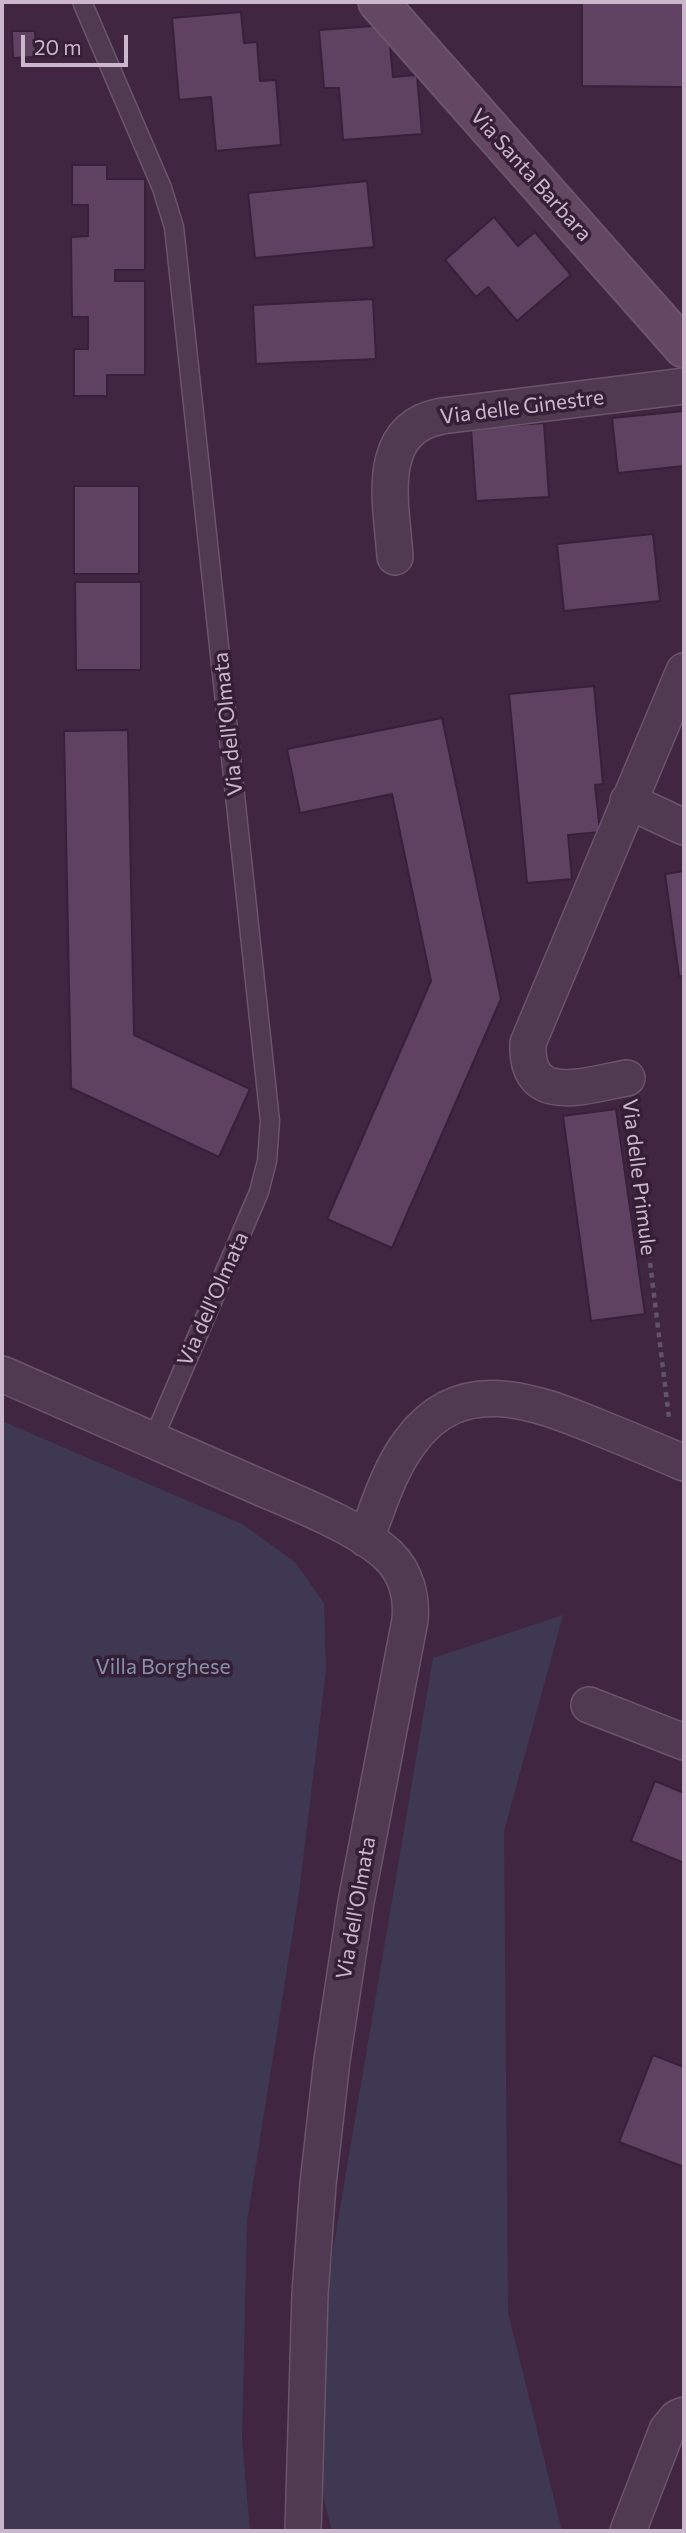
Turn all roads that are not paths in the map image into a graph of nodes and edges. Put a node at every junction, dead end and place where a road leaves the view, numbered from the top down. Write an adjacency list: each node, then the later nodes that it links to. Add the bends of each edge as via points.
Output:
1 (378, 2): 3 (street, Via Santa Barbara)
2 (83, 4): 11 (lane, Via dell'Olmata, via 162,188 174,227 270,1121 259,1192)
3 (684, 348)
4 (684, 386): 5 (street, Via delle Ginestre, via 442,416 417,425 403,439 391,463)
5 (395, 557)
6 (684, 671): 7 (street, Via delle Primule)
7 (628, 801): 8 (street); 9 (street, Via delle Primule, via 530,1035 527,1054 530,1070 549,1086 566,1088)
8 (684, 827)
9 (627, 1078)
10 (2, 1374): 11 (street, Via dell'Olmata)
11 (153, 1440): 13 (street, Via dell'Olmata)
12 (679, 1460): 13 (street, via 534,1404 506,1398 474,1399 446,1409 416,1434 394,1469)
13 (366, 1539): 17 (street, Via dell'Olmata, via 397,1566 411,1607 356,1902 332,2060 310,2294)
14 (589, 1705): 15 (street)
15 (684, 1742)
16 (684, 2414): 18 (street, via 667,2430)
17 (303, 2531)
18 (628, 2531)

